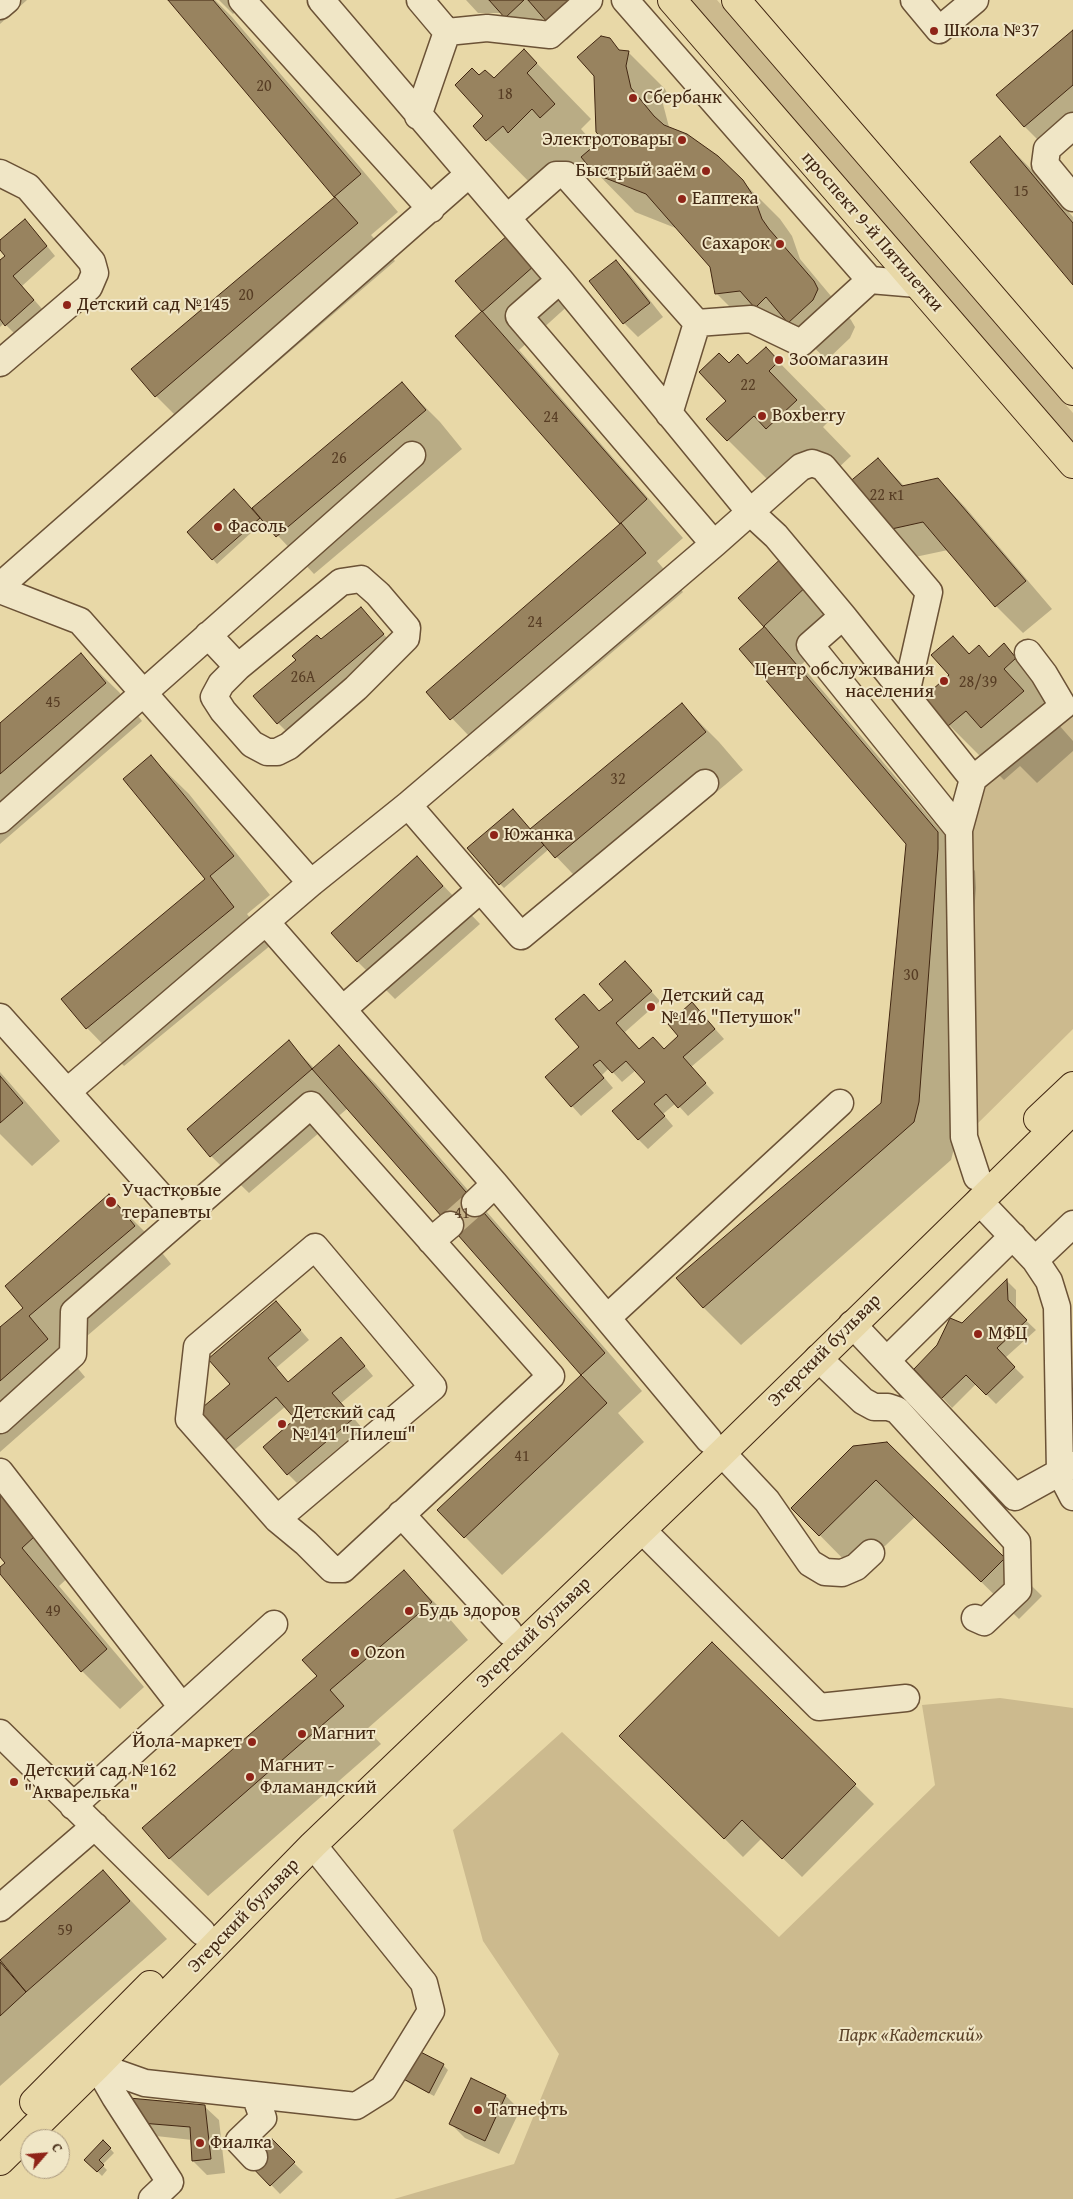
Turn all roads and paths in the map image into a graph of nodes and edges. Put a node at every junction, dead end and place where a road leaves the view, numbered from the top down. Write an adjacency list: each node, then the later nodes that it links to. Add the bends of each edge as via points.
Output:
1 (7, 0): 11 (lane)
2 (242, 0): 18 (lane)
3 (321, 0): 13 (lane)
4 (420, 0): 12 (lane)
5 (589, 0): 12 (lane, via 550,35 487,28)
6 (625, 0): 21 (lane)
7 (672, 0): 22 (main road, проспект 9-й Пятилетки)
8 (736, 0): 25 (main road)
9 (914, 0): 10 (lane, via 939,30)
10 (975, 0)
11 (0, 6)
12 (447, 32): 13 (lane)
13 (418, 116): 16 (lane)
14 (1073, 126): 17 (lane, via 1046,149 1045,164)
15 (0, 172): 24 (lane, via 28,187 92,262 95,273 89,286)
16 (469, 174): 18 (lane); 19 (lane)
17 (1073, 198)
18 (431, 209): 31 (lane)
19 (507, 218): 20 (lane); 23 (lane, via 556,175 566,174)
20 (560, 280): 26 (lane); 30 (lane, via 519,316)
21 (870, 280): 22 (lane); 23 (lane, via 801,343 751,319)
22 (918, 284): 28 (main road, проспект 9-й Пятилетки)
23 (697, 323): 26 (lane)
24 (0, 363)
25 (1073, 391)
26 (669, 414): 29 (lane)
27 (412, 455): 33 (lane)
28 (1073, 464)
29 (750, 512): 30 (lane); 32 (lane, via 776,536); 37 (lane, via 801,468 812,463 823,467 929,592)
30 (714, 544): 40 (lane)
31 (0, 588): 36 (lane, via 80,621)
32 (843, 616): 37 (lane); 42 (lane, via 810,645)
33 (208, 635): 35 (lane); 36 (lane)
34 (1028, 653): 38 (lane, via 1063,706)
35 (238, 667): 35 (lane, via 221,684 214,697 252,744 267,752 278,752 356,688 406,638 407,628 361,579 341,582)
36 (144, 692): 41 (lane); 43 (lane)
37 (906, 694): 38 (lane)
38 (973, 779): 42 (lane)
39 (705, 783): 44 (lane, via 521,936)
40 (408, 804): 43 (lane); 44 (lane)
41 (0, 820)
42 (959, 830): 53 (lane, via 964,1137)
43 (311, 883): 45 (lane)
44 (481, 889): 46 (lane)
45 (266, 922): 46 (lane); 49 (lane)
46 (342, 1010): 52 (lane)
47 (0, 1017): 49 (lane)
48 (1073, 1086): 53 (main road, Эгерский бульвар)
49 (68, 1091): 55 (lane)
50 (840, 1103): 59 (lane)
51 (1073, 1110): 53 (main road, Эгерский бульвар)
52 (495, 1184): 54 (lane); 59 (lane)
53 (978, 1189): 57 (lane); 60 (main road, Эгерский бульвар)
54 (475, 1202)
55 (180, 1218): 63 (lane, via 74,1312 73,1354); 68 (lane, via 311,1105 440,1233 551,1376)
56 (1073, 1224): 58 (lane)
57 (1012, 1236): 58 (lane); 62 (lane)
58 (1036, 1260): 65 (lane, via 1049,1280 1057,1307)
59 (608, 1317): 64 (lane)
60 (845, 1318): 61 (main road, Эгерский бульвар); 62 (lane)
61 (812, 1352): 64 (main road, Эгерский бульвар); 72 (lane, via 862,1401 874,1407 897,1410 1018,1542 1018,1590 984,1622)
62 (887, 1360): 65 (lane, via 1015,1497)
63 (0, 1420)
64 (715, 1446): 70 (main road, Эгерский бульвар); 71 (lane, via 767,1501 810,1562 825,1572 842,1573 856,1567); 74 (main road, Эгерский бульвар)
65 (1066, 1469): 67 (lane)
66 (0, 1472): 76 (lane)
67 (1073, 1496)
68 (402, 1514): 69 (lane, via 343,1569 332,1569); 74 (lane)
69 (277, 1519): 69 (lane, via 189,1419 197,1347 315,1247 433,1387)
70 (642, 1530): 74 (main road, Эгерский бульвар); 75 (lane, via 819,1707)
71 (871, 1553)
72 (975, 1618)
73 (274, 1624): 76 (lane)
74 (515, 1638): 80 (main road, Эгерский бульвар); 82 (main road, Эгерский бульвар)
75 (906, 1698)
76 (182, 1707): 78 (lane)
77 (0, 1733): 78 (lane)
78 (74, 1806): 79 (lane)
79 (95, 1826): 81 (lane); 82 (lane)
80 (313, 1845): 82 (main road, Эгерский бульвар); 84 (lane, via 424,1983 431,2011 384,2089 356,2106)
81 (0, 1908)
82 (209, 1938): 83 (main road, Эгерский бульвар)
83 (90, 2059): 84 (lane, via 145,2083); 85 (main road, Эгерский бульвар); 87 (main road, Эгерский бульвар); 88 (lane, via 170,2182)
84 (255, 2095): 86 (lane, via 263,2118 239,2141)
85 (0, 2136)
86 (254, 2157)
87 (0, 2161)
88 (152, 2199)

